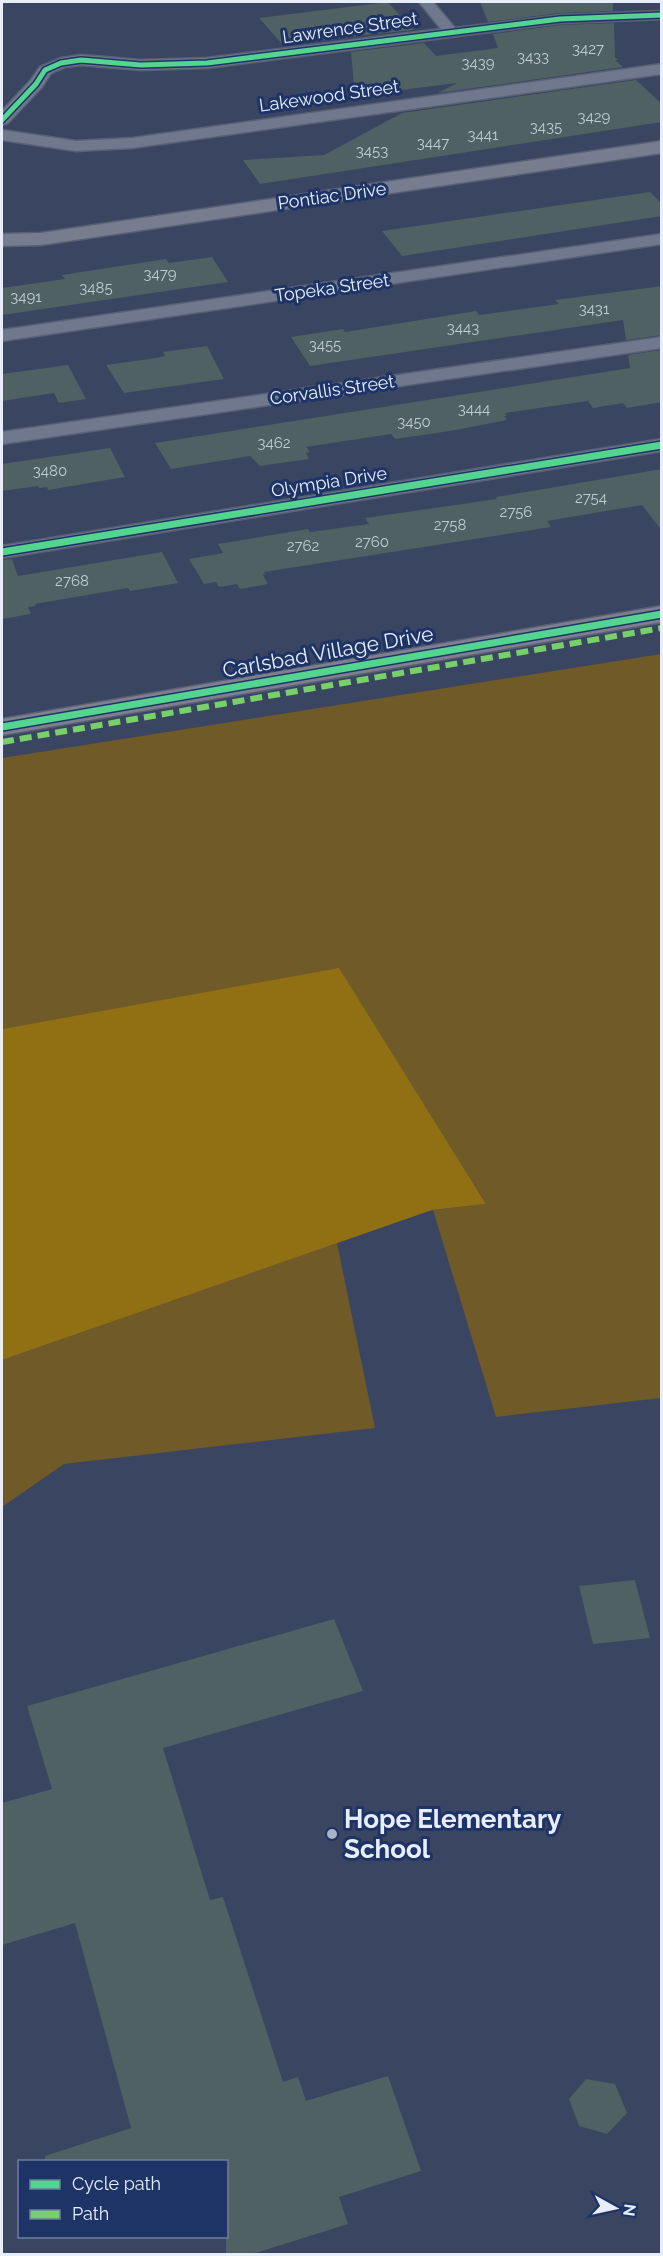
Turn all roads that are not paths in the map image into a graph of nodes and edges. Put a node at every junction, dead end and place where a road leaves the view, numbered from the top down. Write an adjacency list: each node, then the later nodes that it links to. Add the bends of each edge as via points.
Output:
1 (426, 2): 3 (street)
2 (662, 15): 3 (street, Lawrence Street, via 560,19)
3 (450, 31): 5 (street, Lawrence Street, via 207,63 61,63 45,70)
4 (662, 69): 6 (street, Lakewood Street, via 132,142 66,145)
5 (2, 120)
6 (2, 135)
7 (662, 147): 8 (main road, Pontiac Drive, via 41,239)
8 (2, 240)
9 (662, 240): 10 (street, Topeka Street)
10 (2, 336)
11 (662, 342): 12 (street, Corvallis Street)
12 (2, 438)
13 (662, 445): 14 (street, Olympia Drive)
14 (2, 552)
15 (662, 614): 16 (main road, Carlsbad Village Drive)
16 (2, 727)

